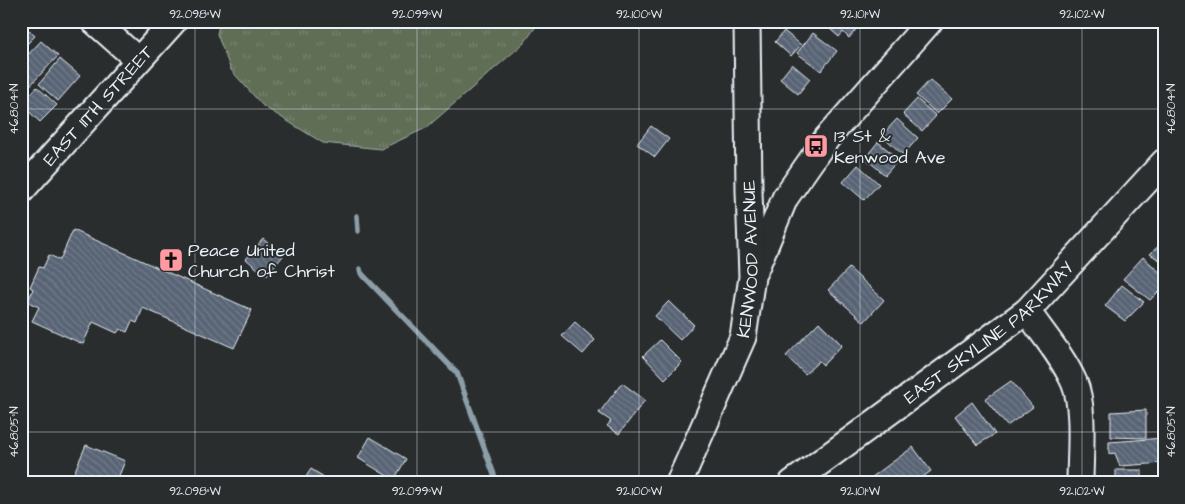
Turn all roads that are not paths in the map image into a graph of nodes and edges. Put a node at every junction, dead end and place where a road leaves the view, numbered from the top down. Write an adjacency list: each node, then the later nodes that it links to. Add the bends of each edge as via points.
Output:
1 (94, 21): 5 (street)
2 (174, 21): 5 (street, EAST 11TH STREET)
3 (747, 21): 8 (street, KENWOOD AVENUE)
4 (930, 21): 8 (street, via 827,138 785,198)
5 (138, 60): 7 (street, EAST 11TH STREET)
6 (1164, 162): 9 (street, EAST SKYLINE PARKWAY)
7 (21, 190)
8 (752, 277): 10 (street, KENWOOD AVENUE, via 743,337)
9 (1027, 311): 11 (street, EAST SKYLINE PARKWAY); 12 (street, via 1075,384 1080,410)
10 (679, 483)
11 (792, 483)
12 (1080, 483)

